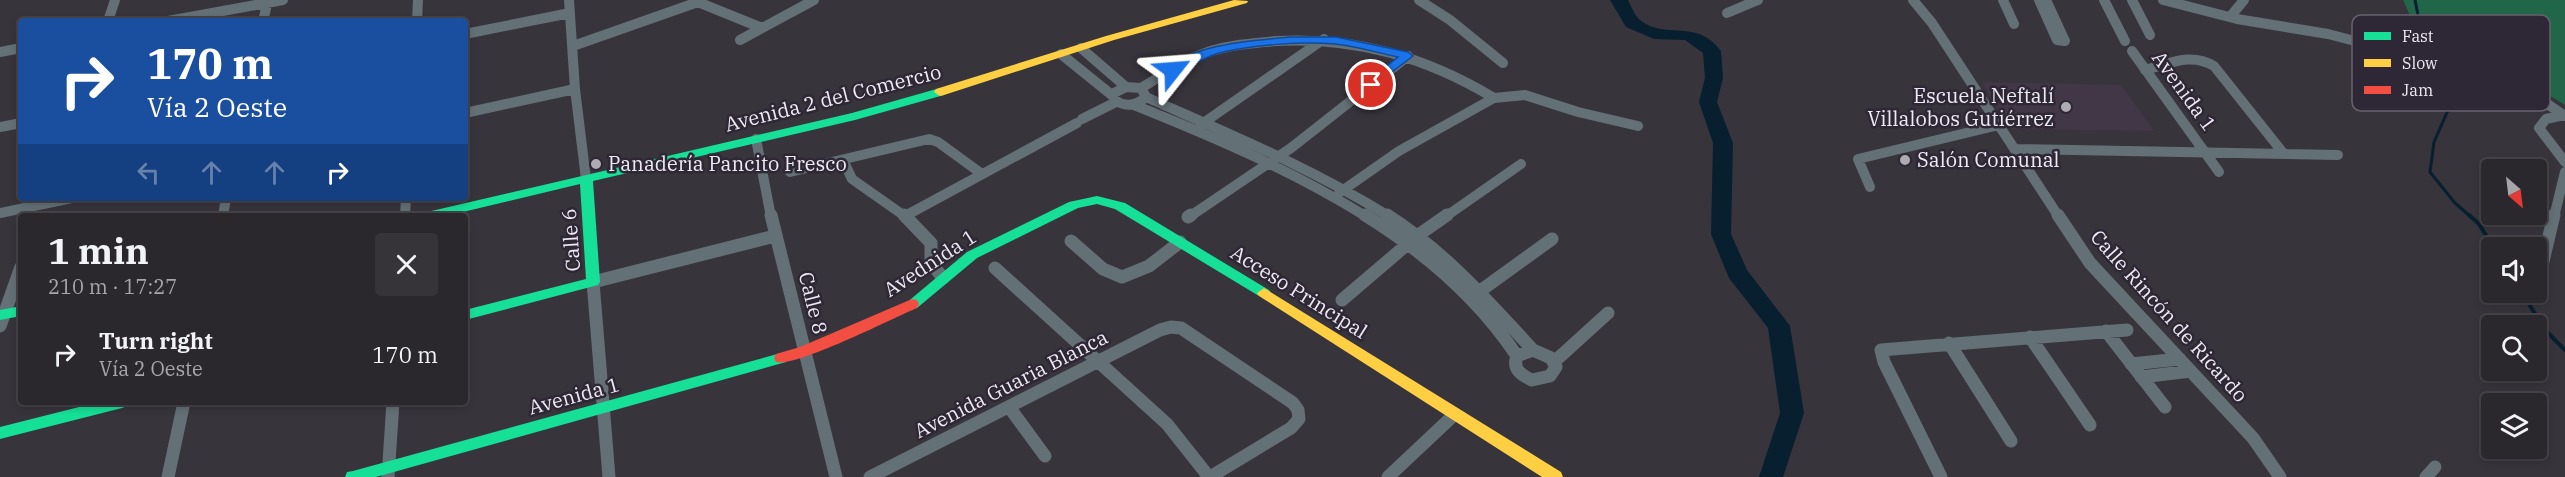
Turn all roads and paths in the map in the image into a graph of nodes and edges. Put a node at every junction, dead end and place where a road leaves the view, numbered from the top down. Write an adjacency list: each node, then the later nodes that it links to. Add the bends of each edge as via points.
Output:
1 (115, 0): 21 (street)
2 (283, 0): 18 (street)
3 (418, 0): 24 (street)
4 (569, 0): 19 (street, Calle 6)
5 (814, 0): 27 (street)
6 (1245, 0): 35 (main road, Avenida 2 del Comercio)
7 (1419, 0): 41 (street)
8 (1758, 0): 20 (street)
9 (1913, 0): 53 (street, Calle Rincón de Ricardo)
10 (2003, 0): 26 (street)
11 (2039, 0): 12 (street, via 2058,40 2065,41)
12 (2046, 0)
13 (2104, 0): 33 (street)
14 (2132, 0): 29 (street)
15 (2163, 0): 25 (street)
16 (2244, 0): 25 (street)
17 (695, 1): 27 (street); 34 (street)
18 (267, 2): 22 (street); 23 (street)
19 (570, 13): 28 (street); 34 (street, Calle 6)
20 (1727, 13)
21 (109, 18)
22 (184, 18)
23 (264, 18)
24 (417, 18)
25 (2230, 18): 32 (street)
26 (2014, 24)
27 (762, 28): 31 (street)
28 (468, 33)
29 (2150, 35)
30 (1324, 39): 40 (street); 45 (street, via 1254,43 1217,50 1188,61); 54 (street)
31 (740, 40)
32 (2352, 40)
33 (2125, 41)
34 (573, 46): 44 (street, Calle 6)
35 (1081, 48): 39 (main road, Avenida 2 del Comercio); 43 (street)
36 (18, 49): 38 (street)
37 (2132, 51): 42 (street, Avenida 1)
38 (0, 52)
39 (1061, 54): 47 (street); 57 (main road, Avenida 2 del Comercio, via 905,102)
40 (1408, 56): 46 (street, via 1459,76); 62 (street)
41 (1503, 63)
42 (2145, 70): 59 (street, Avenida 1); 60 (street, via 2190,57 2207,61)
43 (1126, 87): 45 (street); 47 (street, via 1117,90)
44 (575, 89): 50 (street); 70 (street, Calle 6)
45 (1144, 93): 49 (street); 54 (street)
46 (1494, 98): 55 (street, via 1529,94 1569,110); 72 (street, via 1399,152)
47 (1114, 99): 49 (street); 69 (street)
48 (2550, 104): 51 (street)
49 (1134, 105): 54 (street)
50 (468, 112)
51 (2565, 116): 64 (street, via 2546,117 2538,128)
52 (18, 124): 56 (street)
53 (1999, 125): 58 (street, Calle Rincón de Ricardo); 71 (street, via 1858,159)
54 (1199, 126): 62 (street)
55 (1638, 126)
56 (0, 127)
57 (756, 139): 70 (main road, Avenida 2 del Comercio); 79 (street, Calle 8)
58 (2015, 149): 59 (street); 103 (street, Calle Rincón de Ricardo, via 2090,263)
59 (2205, 153): 60 (street); 67 (street, Avenida 1)
60 (2284, 154): 61 (street)
61 (2338, 155)
62 (1275, 158): 72 (street); 78 (street)
63 (843, 160): 66 (street); 69 (street, via 929,139); 77 (street, via 852,179)
64 (2565, 162)
65 (1521, 164): 81 (street)
66 (790, 172)
67 (2218, 172)
68 (2565, 172): 85 (street)
69 (982, 174): 77 (street)
70 (586, 179): 76 (main road, Avenida 2 del Comercio); 89 (main road, Calle 6)
71 (1870, 187)
72 (1341, 192): 81 (street)
73 (61, 201): 74 (street)
74 (43, 206): 75 (street)
75 (0, 213)
76 (440, 213)
77 (905, 216): 88 (street, via 929,240 931,263)
78 (1188, 217)
79 (775, 236): 89 (street); 101 (street, Calle 8)
80 (1011, 237): 84 (main road, Acceso Principal, via 1074,205 1097,200 1120,206); 88 (main road, Avednida 1, via 972,255)
81 (1412, 239): 90 (street); 91 (street)
82 (1552, 239): 90 (street)
83 (1071, 241): 84 (street, via 1109,272 1123,278 1136,274)
84 (1179, 242): 115 (main road, Acceso Principal)
85 (2547, 245)
86 (995, 268): 104 (street)
87 (18, 275): 95 (street)
88 (943, 278): 101 (main road, Avednida 1, via 912,303)
89 (593, 282): 94 (main road); 114 (street, Calle 6)
90 (1475, 295): 100 (street); 102 (street)
91 (1342, 300)
92 (18, 311): 95 (main road)
93 (1608, 313): 105 (street)
94 (468, 314)
95 (1, 319)
96 (2127, 330): 97 (street)
97 (2106, 332): 98 (street); 106 (street)
98 (2030, 337): 99 (street); 116 (street)
99 (1949, 343): 118 (street); 129 (street, via 1881,350)
100 (1533, 350): 102 (street); 105 (street)
101 (805, 351): 114 (main road, Avenida 1); 125 (street, Calle 8)
102 (1517, 356): 105 (street, via 1516,370 1532,380 1550,376 1556,368)
103 (2180, 359): 106 (street); 107 (street, Calle Rincón de Ricardo)
104 (1100, 361): 112 (street, Avenida Guaria Blanca); 127 (street, via 1167,424); 127 (street, Avenida Guaria Blanca, via 1171,327 1181,328 1293,403 1299,419 1291,428)
105 (1554, 362)
106 (2131, 364): 108 (street)
107 (2191, 371): 108 (street); 130 (street, Calle Rincón de Ricardo, via 2253,438)
108 (2141, 377): 113 (street)
109 (110, 405): 117 (main road)
110 (183, 405): 122 (street)
111 (393, 405): 120 (street)
112 (1009, 407): 119 (street); 126 (street, Avenida Guaria Blanca)
113 (2164, 407)
114 (602, 409): 120 (main road, Avenida 1); 124 (street, Calle 6)
115 (1455, 414): 121 (street); 128 (main road, Acceso Principal)
116 (2090, 425)
117 (0, 433)
118 (2011, 441)
119 (1045, 456)
120 (388, 472): 123 (main road, Avenida 1)
121 (1396, 475)
122 (168, 477)
123 (353, 477)
124 (609, 477)
125 (836, 477)
126 (870, 477)
127 (1209, 477)
128 (1556, 477)
129 (1941, 477)
130 (2280, 477)

